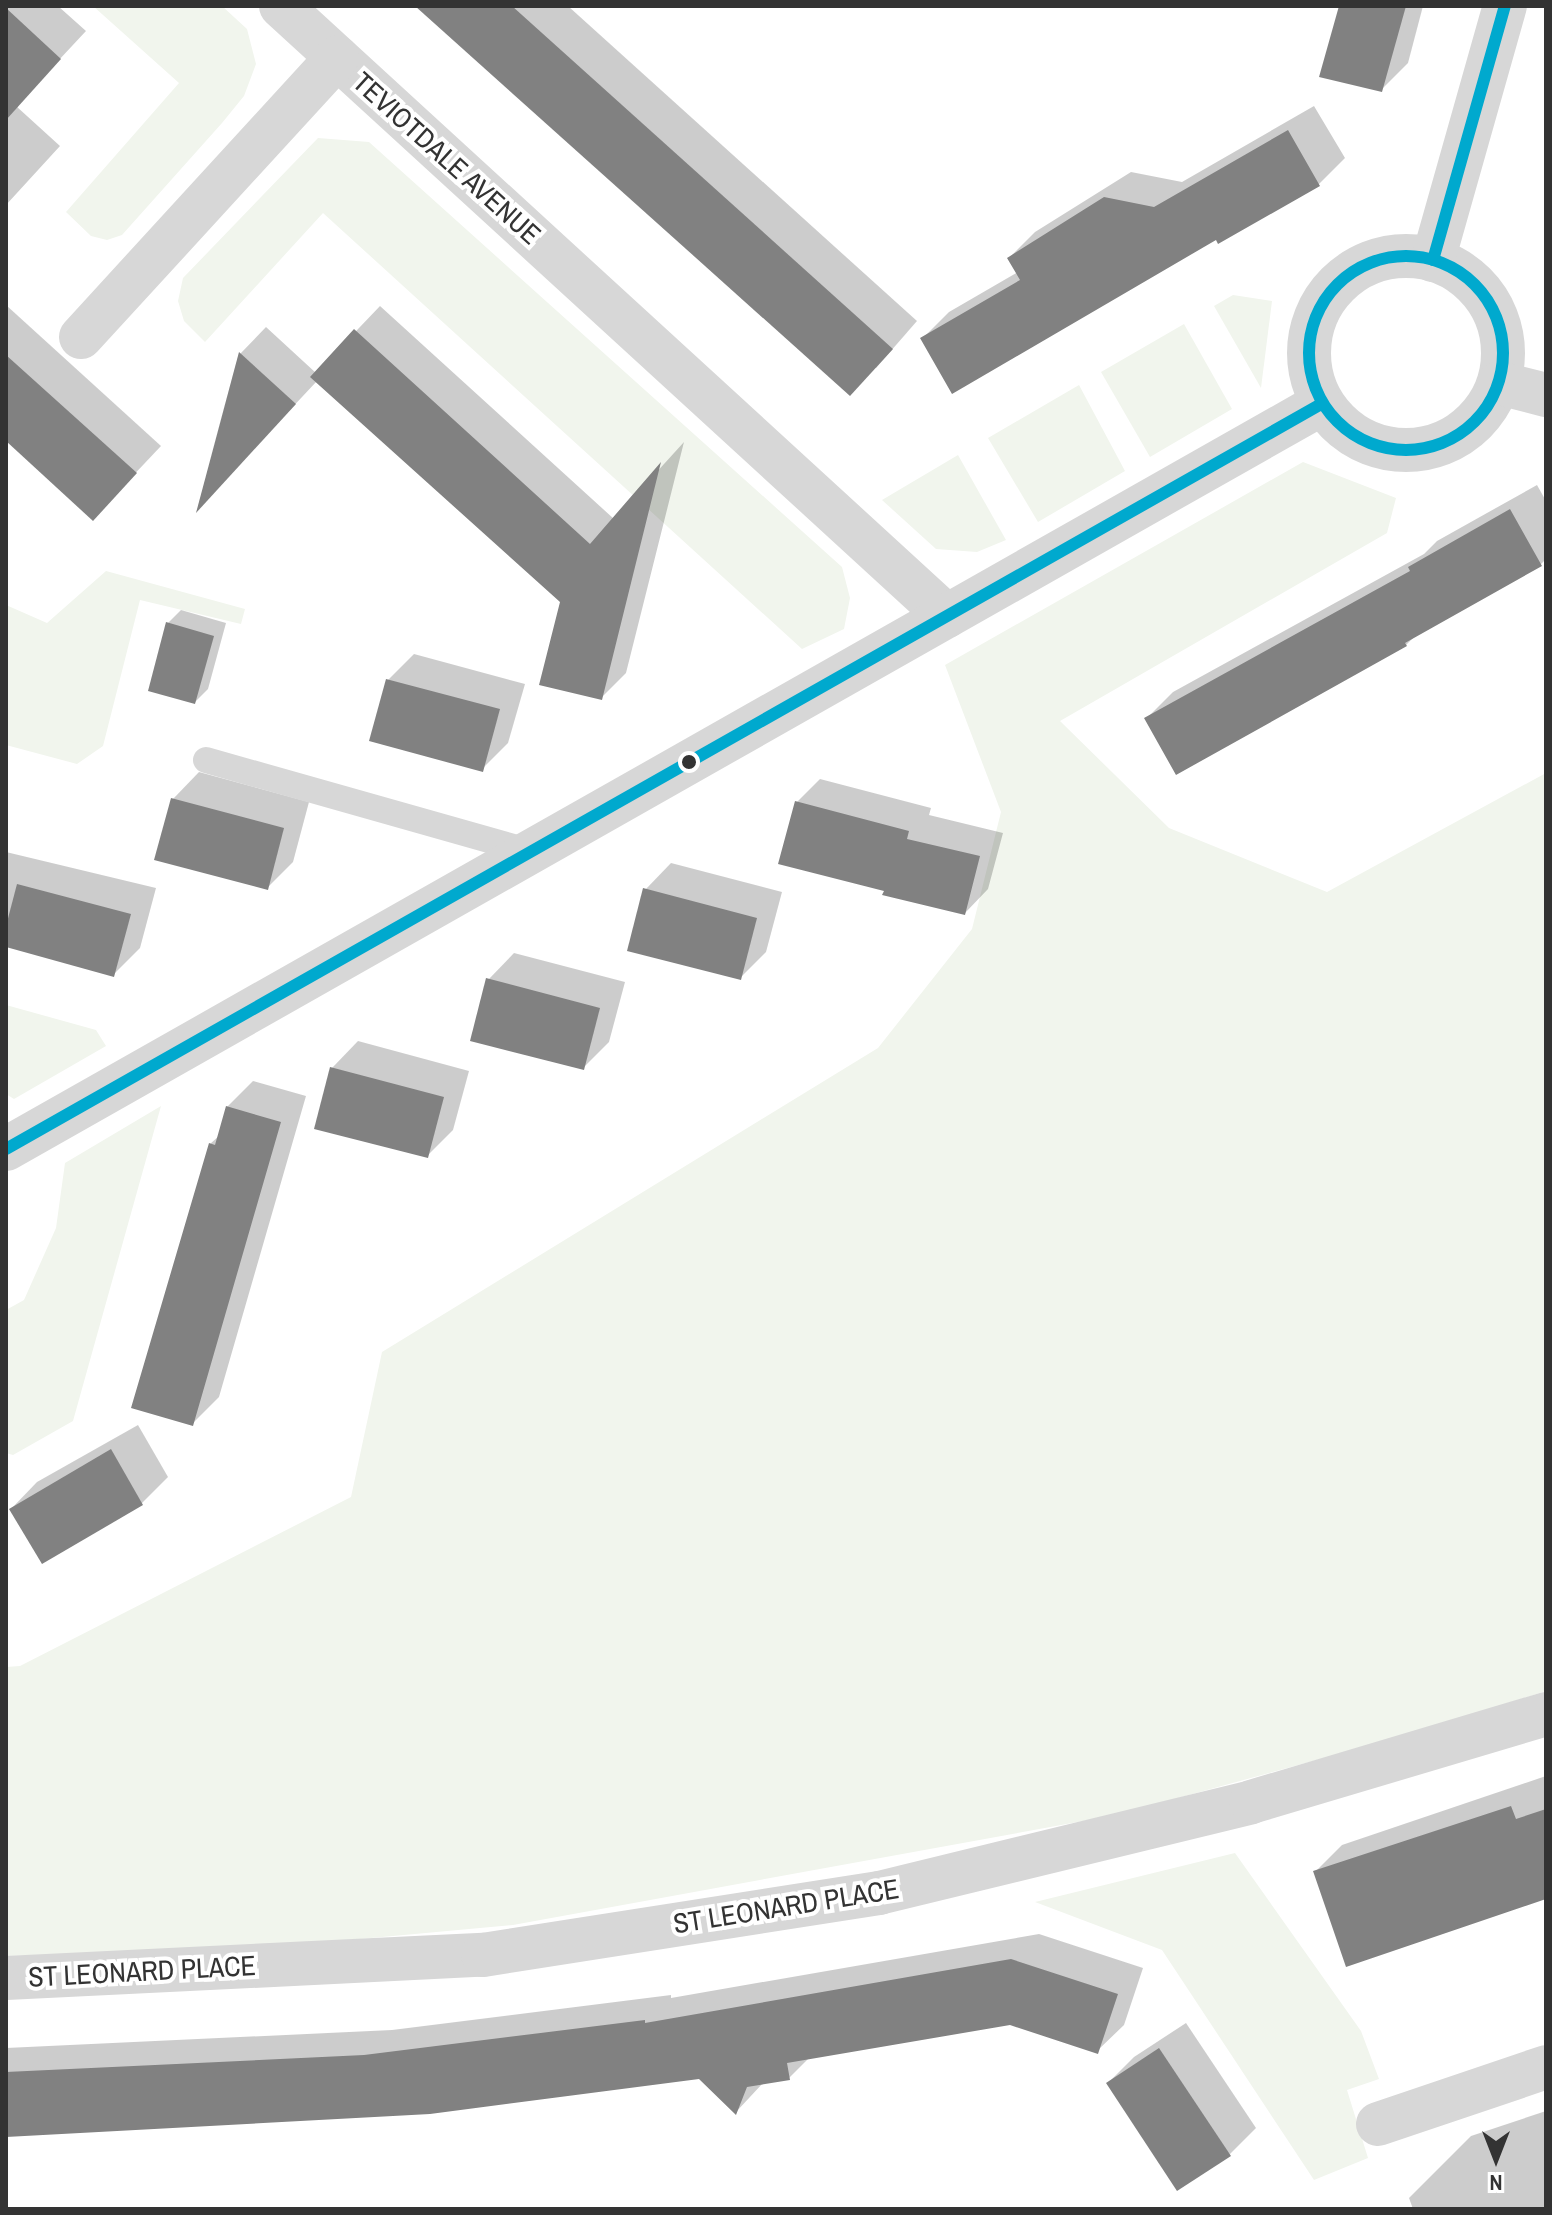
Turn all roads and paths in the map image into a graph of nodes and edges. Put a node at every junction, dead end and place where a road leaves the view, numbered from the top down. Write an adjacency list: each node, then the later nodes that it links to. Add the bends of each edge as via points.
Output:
1 (281, 6): 3 (street, TEVIOTDALE AVENUE)
2 (1505, 6): 4 (street)
3 (337, 58): 5 (street, TEVIOTDALE AVENUE); 9 (street, TEVIOTDALE AVENUE)
4 (1433, 260): 6 (street, via 1461,273 1484,294 1499,322 1504,352); 8 (street, via 1389,258 1368,263 1339,281 1319,307 1308,339 1310,373)
5 (81, 337)
6 (1499, 383): 7 (street); 8 (street, via 1485,412 1461,434 1432,448 1401,451 1369,444 1342,428)
7 (1546, 395)
8 (1321, 404): 9 (street)
9 (947, 616): 11 (street)
10 (206, 760): 11 (lane)
11 (531, 852): 12 (street)
12 (6, 1149)
13 (1546, 1714): 14 (street, ST LEONARD PLACE, via 1251,1802 879,1893 483,1955)
14 (6, 1978)
15 (1546, 2067): 16 (street)
16 (1378, 2124)

